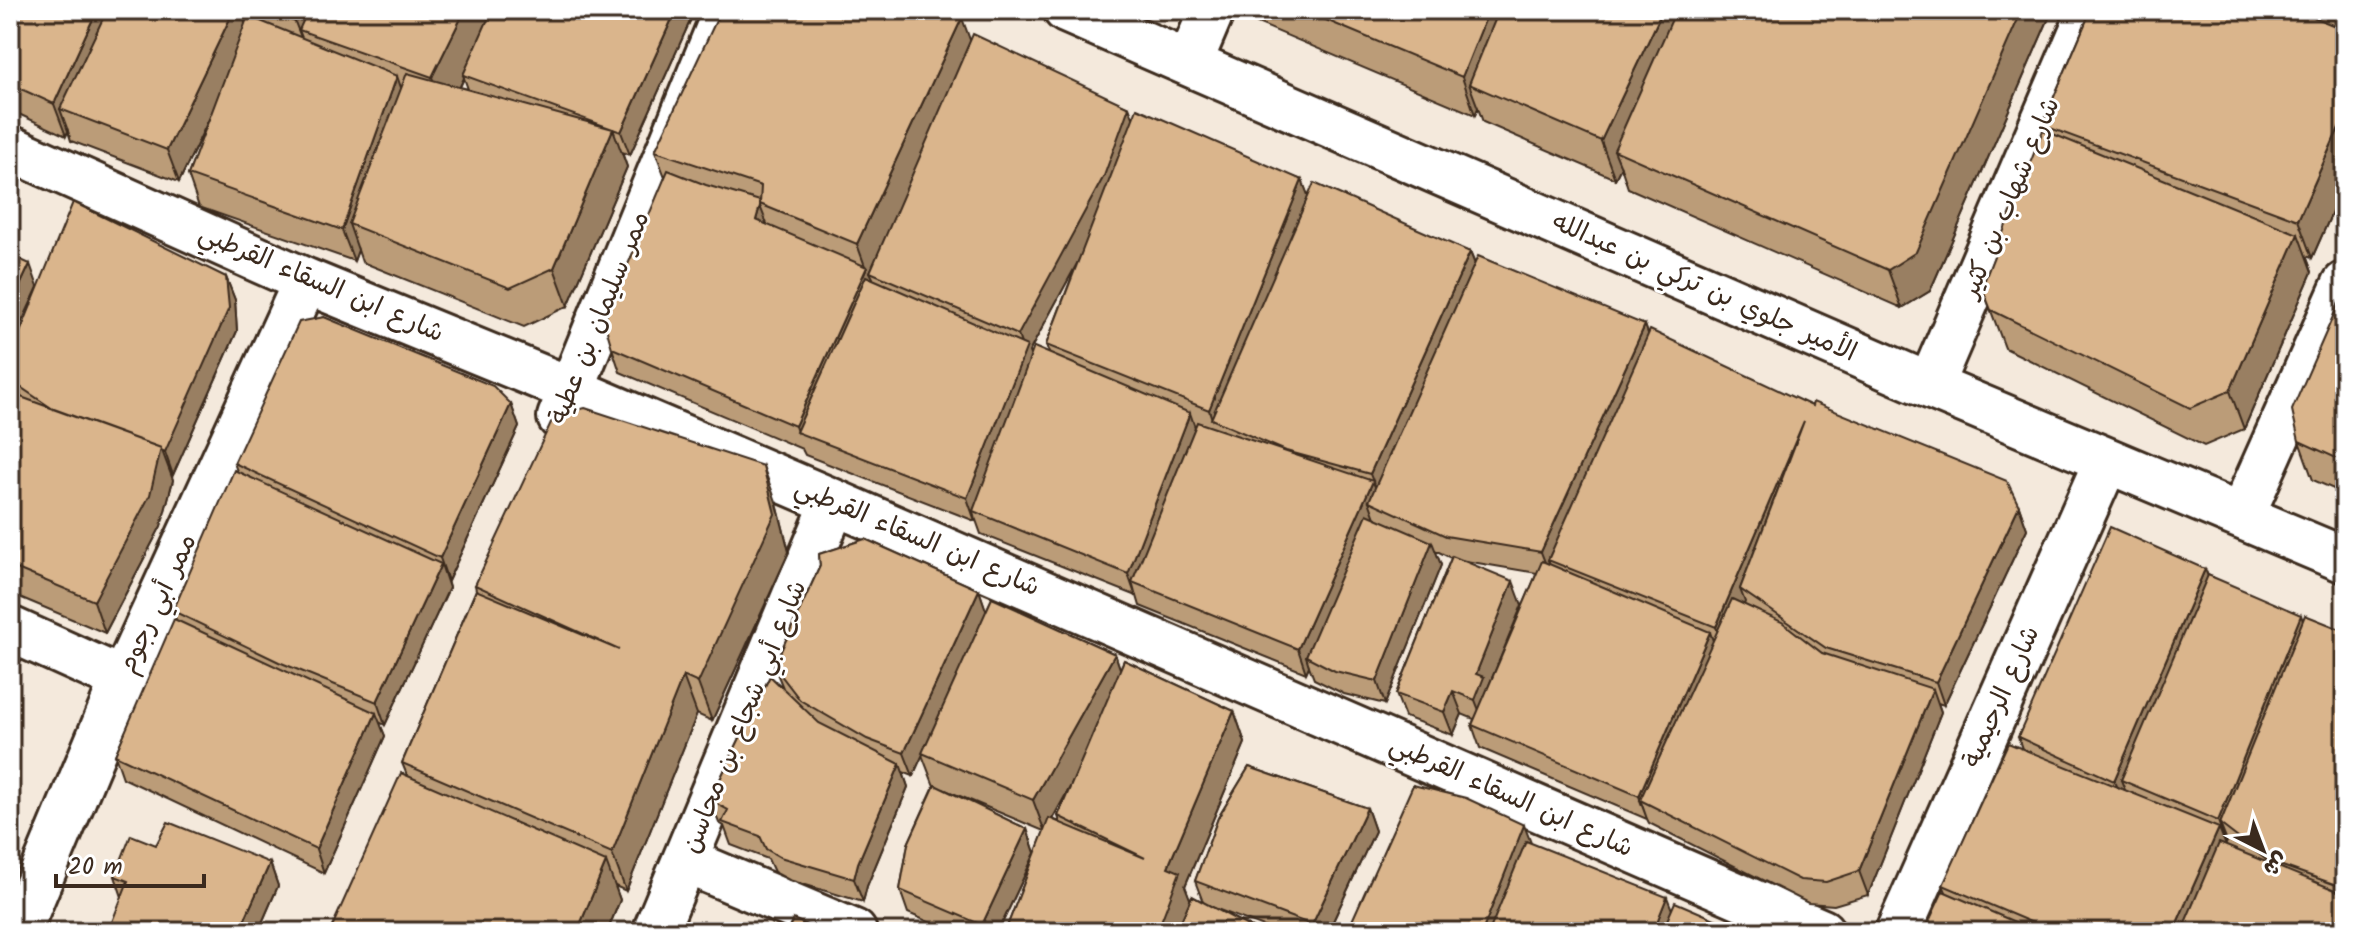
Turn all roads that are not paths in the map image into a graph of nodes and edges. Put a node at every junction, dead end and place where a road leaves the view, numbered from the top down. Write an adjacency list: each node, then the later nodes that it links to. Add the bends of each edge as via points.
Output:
1 (726, 10): 10 (street, ممر سليمان بن عطية)
2 (1066, 10): 5 (street, الأمير جلوي بن تركي بن عبدالله)
3 (1212, 10): 5 (street)
4 (2091, 10): 9 (street, شارع شهاب بن كثير)
5 (1190, 62): 9 (street, الأمير جلوي بن تركي بن عبدالله)
6 (10, 148): 7 (street, شارع ابن السقاء القرطبي)
7 (306, 281): 10 (street, شارع ابن السقاء القرطبي); 17 (street, ممر أبي رجوم)
8 (2345, 284): 14 (street)
9 (1930, 386): 12 (street, الأمير جلوي بن تركي بن عبدالله)
10 (572, 390): 11 (street, ممر سليمان بن عطية); 13 (street, شارع ابن السقاء القرطبي)
11 (546, 448)
12 (2106, 462): 14 (street, الأمير جلوي بن تركي بن عبدالله); 23 (street, شارع الرحيمية)
13 (834, 502): 18 (street, شارع أبي شجاع بن محاسن); 22 (street, شارع ابن السقاء القرطبي)
14 (2242, 515): 15 (street, الأمير جلوي بن تركي بن عبدالله)
15 (2345, 560)
16 (10, 629): 17 (street)
17 (123, 680): 19 (street, ممر أبي رجوم)
18 (686, 861): 20 (street, شارع أبي شجاع بن محاسن); 21 (street)
19 (18, 932)
20 (655, 932)
21 (854, 932)
22 (1822, 932)
23 (1898, 932)

